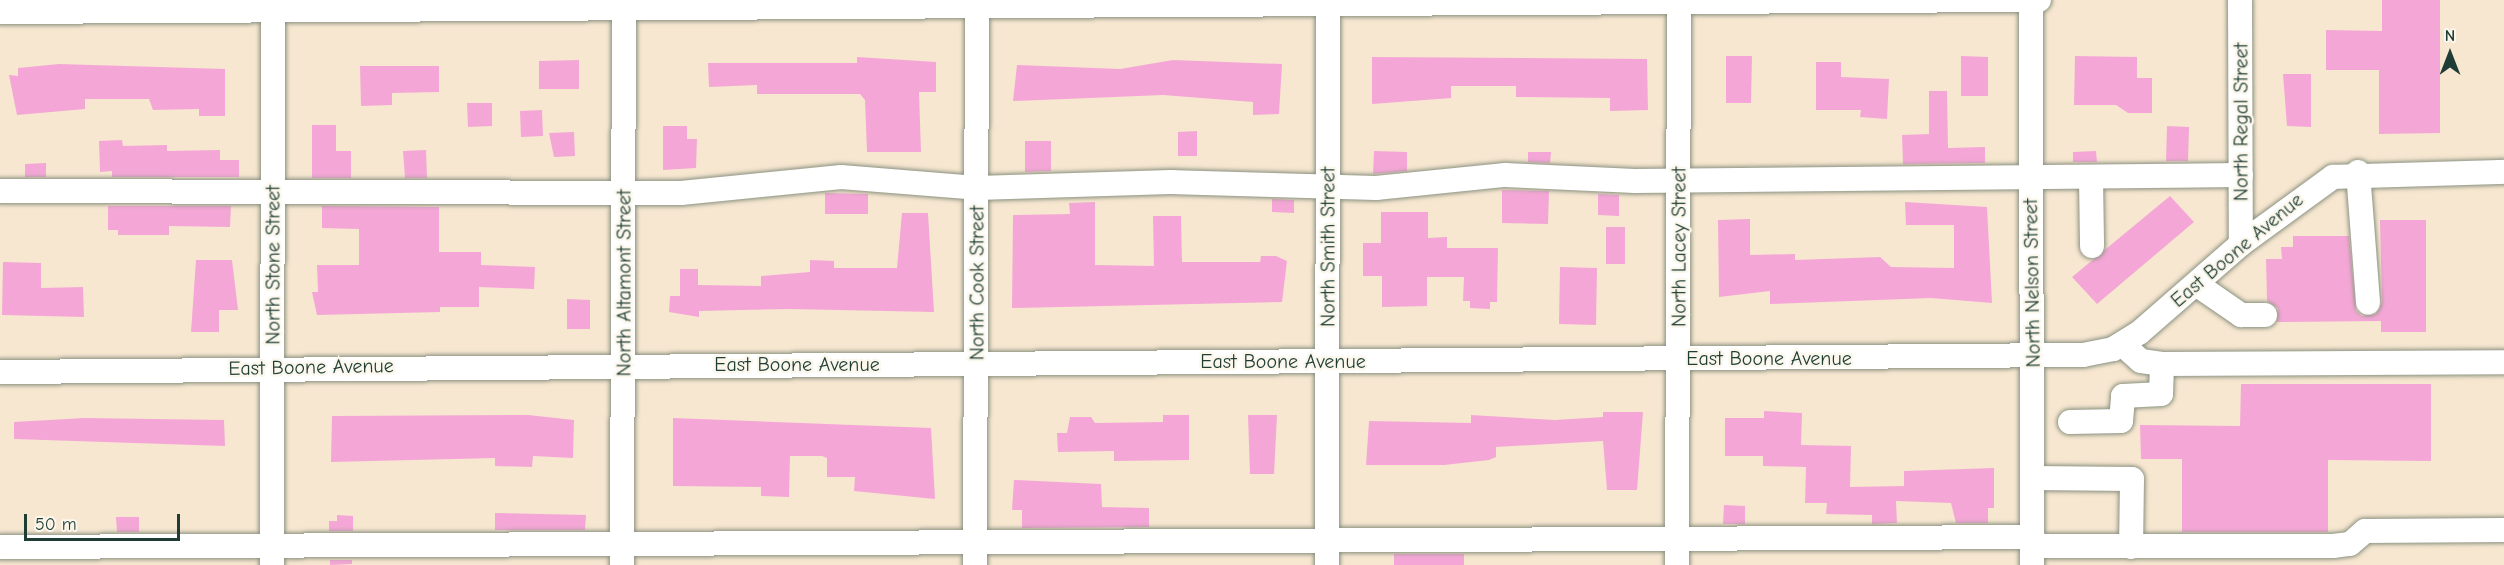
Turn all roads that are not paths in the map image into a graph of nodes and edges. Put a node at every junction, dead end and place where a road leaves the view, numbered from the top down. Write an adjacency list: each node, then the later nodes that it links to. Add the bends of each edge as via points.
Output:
1 (2031, 0): 2 (street); 4 (street); 15 (street, North Nelson Street)
2 (2039, 0)
3 (2240, 0): 12 (street, North Regal Street)
4 (1679, 1): 6 (street); 13 (street, North Lacey Street)
5 (977, 2): 6 (street); 7 (street); 18 (street, North Cook Street)
6 (1328, 2): 16 (street, North Smith Street)
7 (624, 3): 8 (street); 20 (street, North Altamont Street)
8 (273, 5): 9 (street); 17 (street, North Stone Street)
9 (0, 12)
10 (2358, 172): 11 (street, East Boone Avenue); 21 (street, East Boone Avenue, via 2311,188); 24 (street)
11 (2504, 172)
12 (2241, 175): 14 (street); 21 (street, North Regal Street)
13 (1679, 179): 15 (street); 16 (street, via 1505,175 1420,186); 28 (street, North Lacey Street)
14 (2091, 179): 15 (street); 22 (street)
15 (2031, 180): 27 (street, North Nelson Street)
16 (1328, 185): 18 (street, via 1161,182); 29 (street, North Smith Street)
17 (273, 188): 19 (street); 20 (street); 34 (street, North Stone Street)
18 (977, 188): 20 (street, via 841,177 681,193); 31 (street, North Cook Street)
19 (0, 191)
20 (624, 193): 33 (street, North Altamont Street)
21 (2241, 244): 23 (street, East Boone Avenue)
22 (2092, 246)
23 (2196, 284): 25 (street, via 2241,315); 26 (street, East Boone Avenue)
24 (2368, 303)
25 (2265, 315)
26 (2122, 344): 27 (street, East Boone Avenue, via 2083,354); 32 (street, via 2141,361)
27 (2033, 356): 28 (street, East Boone Avenue); 37 (street, North Nelson Street)
28 (1678, 358): 29 (street, East Boone Avenue); 39 (street, North Lacey Street)
29 (1328, 360): 31 (street, East Boone Avenue); 40 (street, North Smith Street)
30 (2504, 362): 32 (street)
31 (976, 364): 33 (street, East Boone Avenue); 41 (street, North Cook Street)
32 (2162, 364): 36 (street, via 2161,394 2123,396 2121,421)
33 (624, 365): 34 (street, East Boone Avenue); 45 (street, North Altamont Street)
34 (273, 367): 35 (street, East Boone Avenue); 46 (street, North Stone Street)
35 (0, 372)
36 (2070, 422)
37 (2033, 478): 43 (street, via 2132,479); 44 (street, North Nelson Street)
38 (2504, 530): 43 (street, via 2365,531 2350,544 2333,546)
39 (1677, 538): 40 (street); 44 (street); 49 (street, North Lacey Street)
40 (1327, 540): 41 (street); 48 (street, North Smith Street)
41 (976, 541): 45 (street); 47 (street, North Cook Street)
42 (0, 547): 46 (street)
43 (2131, 547): 44 (street)
44 (2032, 549)
45 (622, 554): 46 (street)
46 (272, 556)
47 (975, 565)
48 (1327, 565)
49 (1677, 565)

